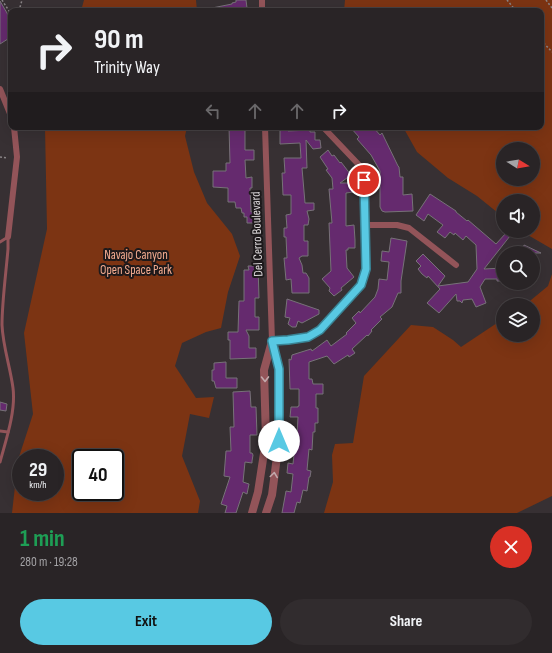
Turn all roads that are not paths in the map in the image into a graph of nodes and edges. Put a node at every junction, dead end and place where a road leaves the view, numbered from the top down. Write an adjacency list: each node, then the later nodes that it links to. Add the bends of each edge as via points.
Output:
1 (0, 89): 2 (street)
2 (8, 109)
3 (14, 130): 7 (street, via 17,157)
4 (265, 130): 10 (street, Del Cerro Boulevard)
5 (326, 130): 6 (street, via 360,166 364,180)
6 (365, 225): 9 (street, via 398,225 409,228); 10 (street, via 366,269 361,285 320,330 308,337)
7 (8, 237): 8 (lane); 11 (lane)
8 (0, 242)
9 (456, 265)
10 (272, 341): 15 (street, Del Cerro Boulevard, one-way to 15, via 264,370 266,440); 16 (street, Del Cerro Boulevard, one-way to 10, via 272,495 279,441 279,369)
11 (2, 344): 13 (lane, via 13,389)
12 (0, 431): 13 (lane)
13 (8, 432): 14 (lane)
14 (0, 462)
15 (252, 513)
16 (266, 513)

